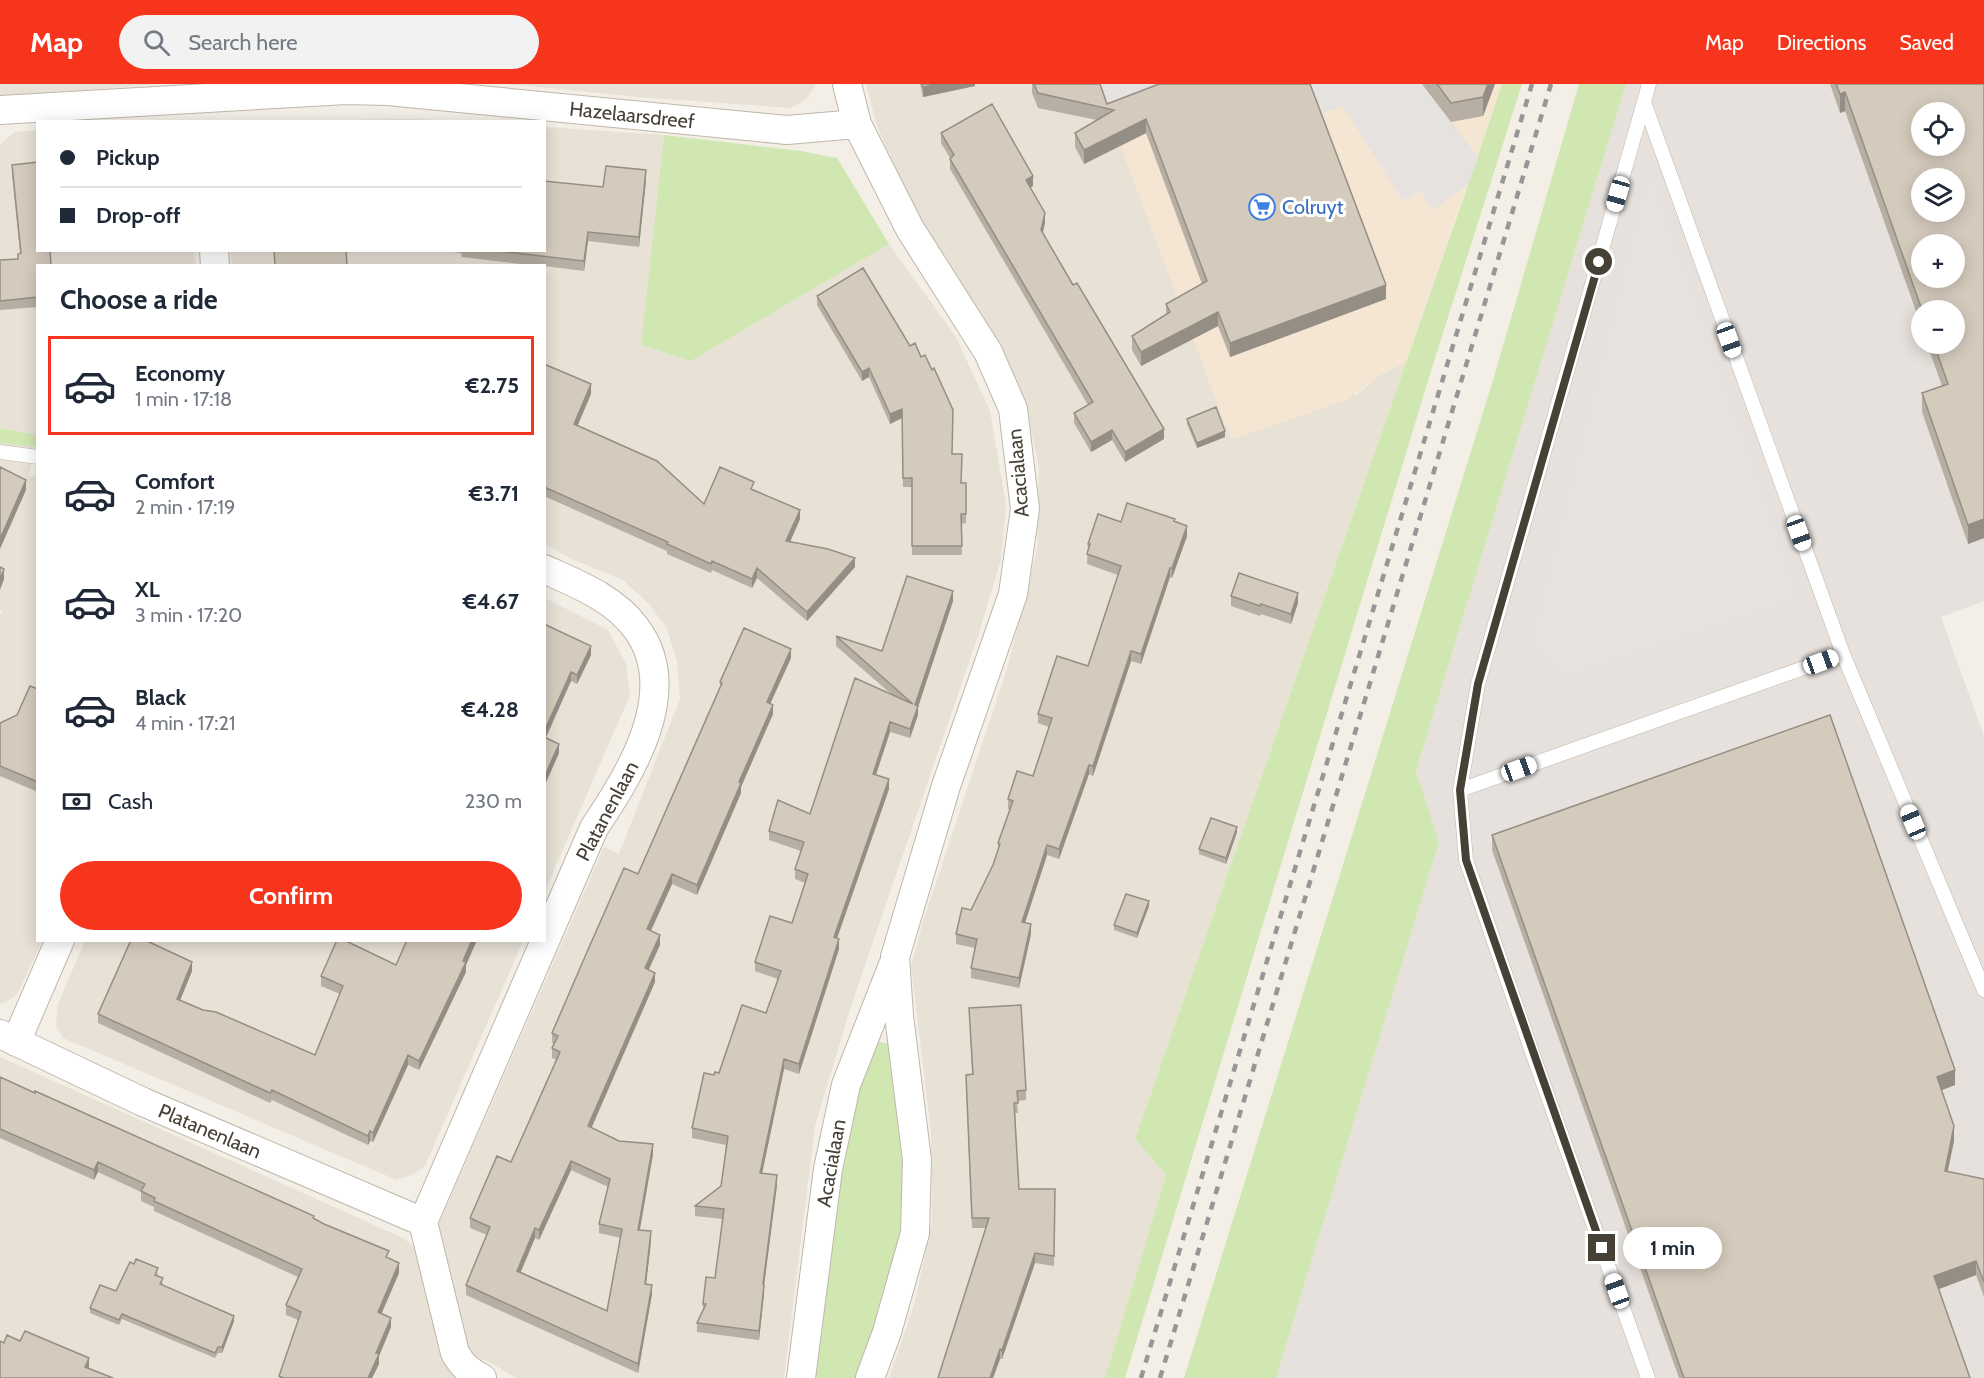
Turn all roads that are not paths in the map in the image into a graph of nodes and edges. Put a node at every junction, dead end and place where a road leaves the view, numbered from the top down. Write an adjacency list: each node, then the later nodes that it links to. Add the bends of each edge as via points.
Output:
1 (847, 84): 6 (street, Acacialaan)
2 (1649, 84): 3 (lane)
3 (1644, 102): 10 (lane); 11 (lane, via 1478,684)
4 (203, 110): 5 (street, Hazelaarsdreef); 6 (street, Hazelaarsdreef, via 346,90 388,90 787,130)
5 (4, 115)
6 (857, 124): 15 (street, Acacialaan, via 910,229 988,352 1012,410 1025,509 1013,594 946,786)
7 (0, 452): 8 (lane)
8 (36, 457)
9 (546, 570): 12 (street, Platanenlaan, via 591,590 636,627 648,651 654,681 651,715 640,748 594,828)
10 (1842, 654): 11 (lane); 16 (lane)
11 (1460, 790): 22 (lane, via 1466,860)
12 (546, 939)
13 (59, 942): 17 (street)
14 (545, 942): 18 (street, Platanenlaan)
15 (896, 957): 20 (street, Acacialaan, via 846,1085 828,1169); 21 (street, Acacialaan, via 899,1016 917,1160 915,1233)
16 (1984, 990)
17 (8, 1038): 18 (street, Platanenlaan, via 143,1102)
18 (423, 1222): 19 (street, via 455,1353 461,1364)
19 (482, 1378)
20 (801, 1378)
21 (870, 1378)
22 (1648, 1378)

